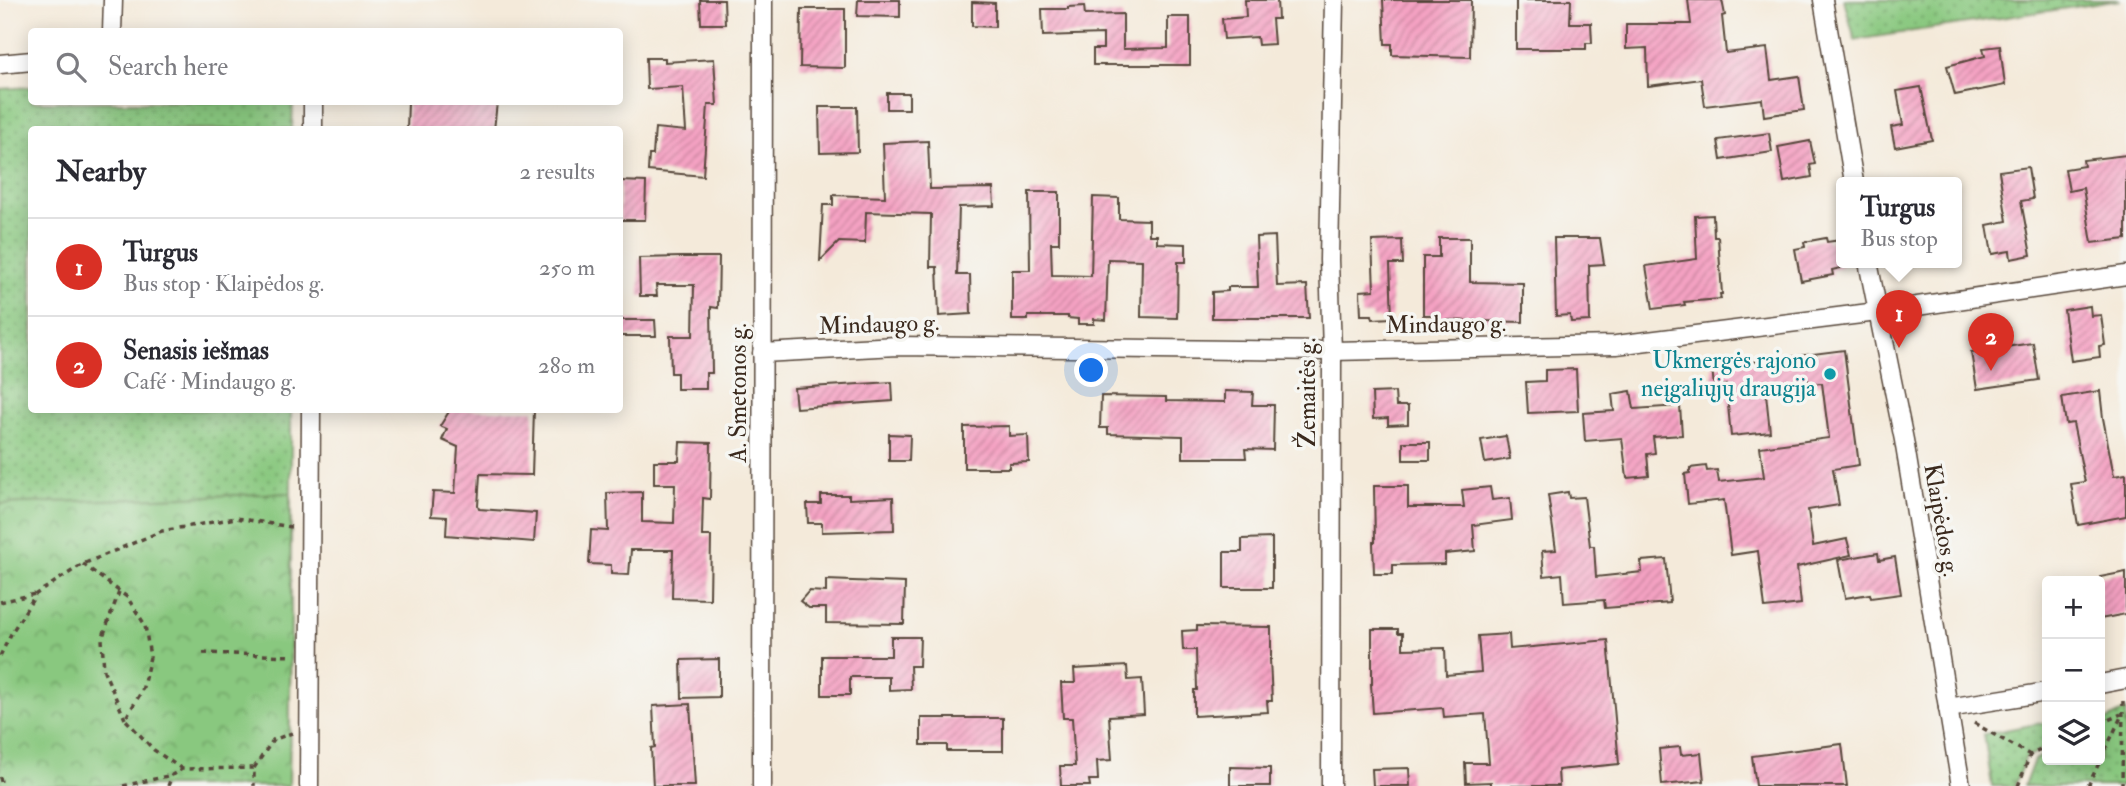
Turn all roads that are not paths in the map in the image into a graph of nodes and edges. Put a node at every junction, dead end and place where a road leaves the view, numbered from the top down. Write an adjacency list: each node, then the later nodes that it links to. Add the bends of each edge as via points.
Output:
1 (113, 0): 5 (street)
2 (763, 0): 15 (street, A. Smetonos g.)
3 (1334, 0): 14 (street, Žemaitės g., via 1329,260)
4 (1823, 0): 10 (street)
5 (112, 28)
6 (28, 61): 7 (street)
7 (0, 64)
8 (313, 105): 9 (street)
9 (313, 126)
10 (1853, 177)
11 (1869, 268): 13 (street, Klaipėdos g.)
12 (2126, 275): 13 (street, Mindaugo g.)
13 (1877, 312): 14 (street, Mindaugo g., via 1616,345); 20 (street, Klaipėdos g., via 1904,440)
14 (1332, 351): 15 (street, Mindaugo g., via 897,346); 23 (street, Žemaitės g.)
15 (762, 353): 22 (street, A. Smetonos g.)
16 (311, 413): 21 (street)
17 (2124, 680): 18 (street)
18 (2105, 683)
19 (2042, 693): 20 (street)
20 (1948, 708): 24 (street, Klaipėdos g.)
21 (309, 786)
22 (762, 786)
23 (1331, 786)
24 (1962, 786)

